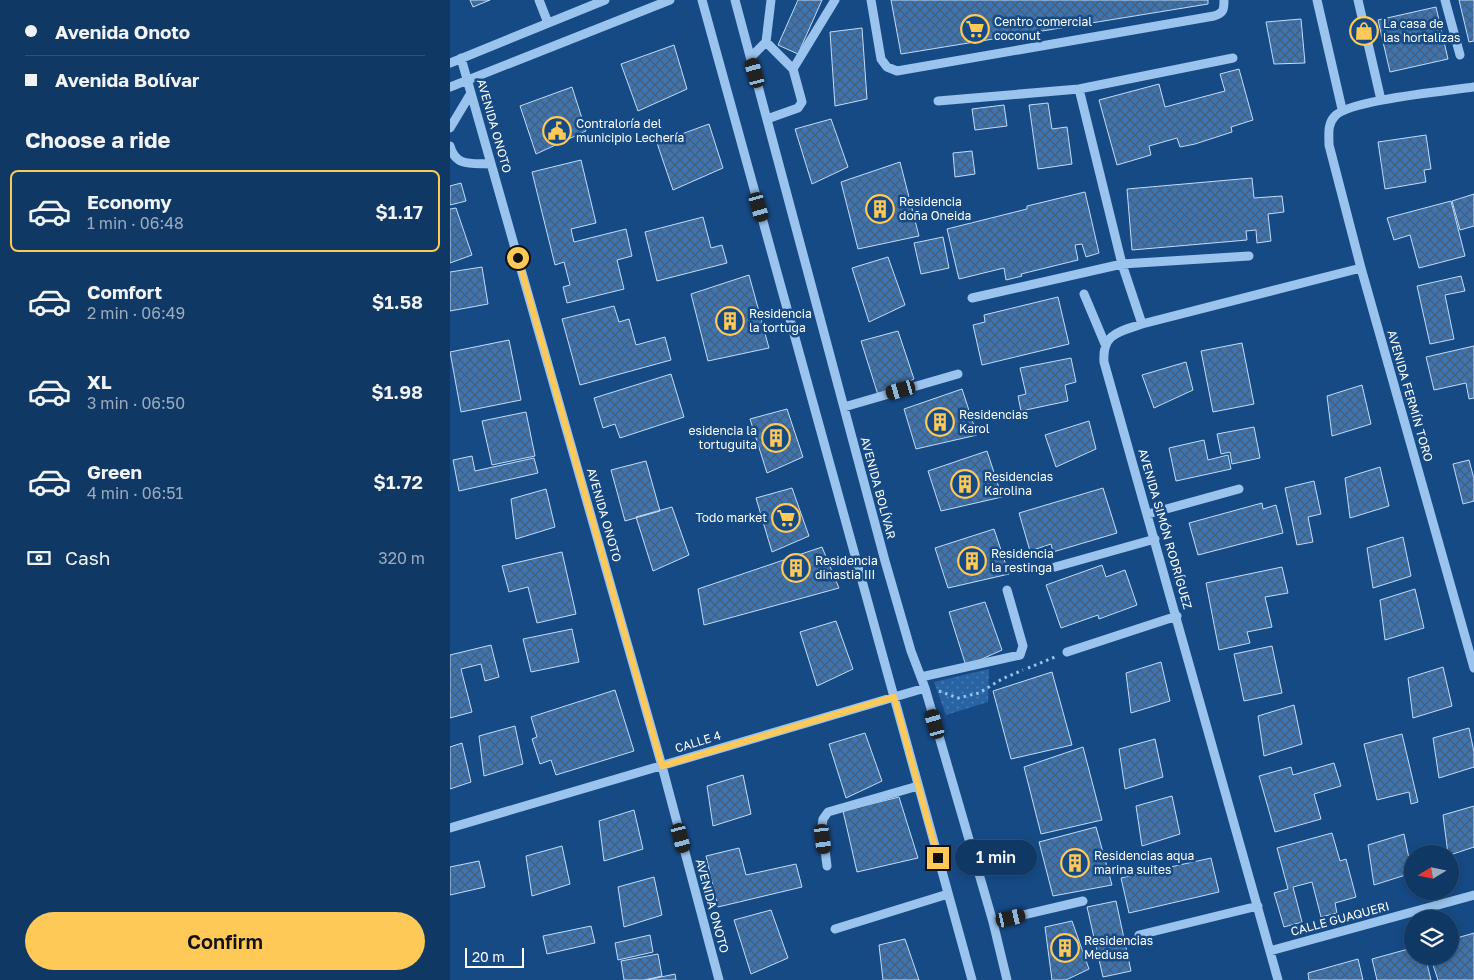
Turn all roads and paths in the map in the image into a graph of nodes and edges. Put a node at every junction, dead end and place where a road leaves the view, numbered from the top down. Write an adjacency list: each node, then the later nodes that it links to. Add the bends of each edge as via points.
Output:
1 (539, 0): 13 (street)
2 (605, 0): 13 (street)
3 (670, 0): 21 (street)
4 (702, 0): 52 (street)
5 (735, 0): 17 (street, AVENIDA BOLÍVAR)
6 (771, 0): 14 (street)
7 (835, 0): 20 (street)
8 (871, 0): 9 (street, via 881,58 887,67 897,71 1214,16 1221,14)
9 (1224, 0)
10 (1317, 0): 28 (street)
11 (1358, 0): 26 (street)
12 (1445, 0): 15 (street)
13 (548, 23): 16 (street)
14 (766, 42): 17 (street); 20 (street)
15 (1460, 55)
16 (461, 58): 19 (street); 21 (street, AVENIDA ONOTO)
17 (751, 58): 29 (street, AVENIDA BOLÍVAR)
18 (1233, 58): 24 (street)
19 (450, 63)
20 (793, 69): 29 (street, via 801,106)
21 (468, 81): 22 (street); 25 (street, AVENIDA ONOTO)
22 (450, 87)
23 (1474, 87): 26 (street)
24 (1079, 89): 27 (street); 34 (street)
25 (471, 93): 30 (street); 32 (street, AVENIDA ONOTO)
26 (1381, 100): 28 (street)
27 (938, 101)
28 (1342, 109): 35 (street, AVENIDA FERMÍN TORO, via 1333,117 1328,129)
29 (767, 119): 41 (street, AVENIDA BOLÍVAR)
30 (450, 128)
31 (450, 149): 32 (street, via 462,162)
32 (491, 164): 53 (street, AVENIDA ONOTO)
33 (1249, 256): 34 (street)
34 (1122, 264): 37 (street); 38 (street)
35 (1361, 268): 38 (street); 49 (street, AVENIDA FERMÍN TORO)
36 (1084, 294): 39 (street)
37 (972, 298)
38 (1142, 324): 39 (street, via 1118,332 1108,338)
39 (1106, 344): 43 (street, AVENIDA SIMÓN RODRÍGUEZ, via 1104,362)
40 (958, 374): 41 (street)
41 (844, 407): 50 (street, AVENIDA BOLÍVAR, via 885,561)
42 (1239, 488): 43 (street)
43 (1148, 514): 44 (street, AVENIDA SIMÓN RODRÍGUEZ)
44 (1155, 539): 45 (street); 47 (street, AVENIDA SIMÓN RODRÍGUEZ)
45 (1055, 567)
46 (1007, 590): 50 (street, via 1023,646 1020,655)
47 (1177, 616): 48 (street); 60 (street, AVENIDA SIMÓN RODRÍGUEZ)
48 (1067, 652): 51 (path, via 1002,679 979,693 958,698)
49 (1474, 668)
50 (921, 677): 51 (street, AVENIDA BOLÍVAR)
51 (924, 688): 52 (street, CALLE 4); 61 (street, AVENIDA BOLÍVAR)
52 (894, 697): 53 (street, CALLE 4); 54 (street)
53 (662, 766): 55 (street, CALLE 4); 65 (street, AVENIDA ONOTO)
54 (918, 786): 56 (street, via 828,812 822,826); 57 (street)
55 (450, 828)
56 (827, 866)
57 (948, 894): 62 (street); 66 (street)
58 (1474, 895): 64 (street, CALLE GUAQUERI)
59 (1082, 902): 61 (street)
60 (1258, 906): 63 (street); 64 (street, AVENIDA SIMÓN RODRÍGUEZ)
61 (993, 922): 67 (street, AVENIDA BOLÍVAR)
62 (835, 929)
63 (1139, 935)
64 (1270, 951): 68 (street, AVENIDA SIMÓN RODRÍGUEZ)
65 (719, 980)
66 (972, 980)
67 (1007, 980)
68 (1278, 980)

